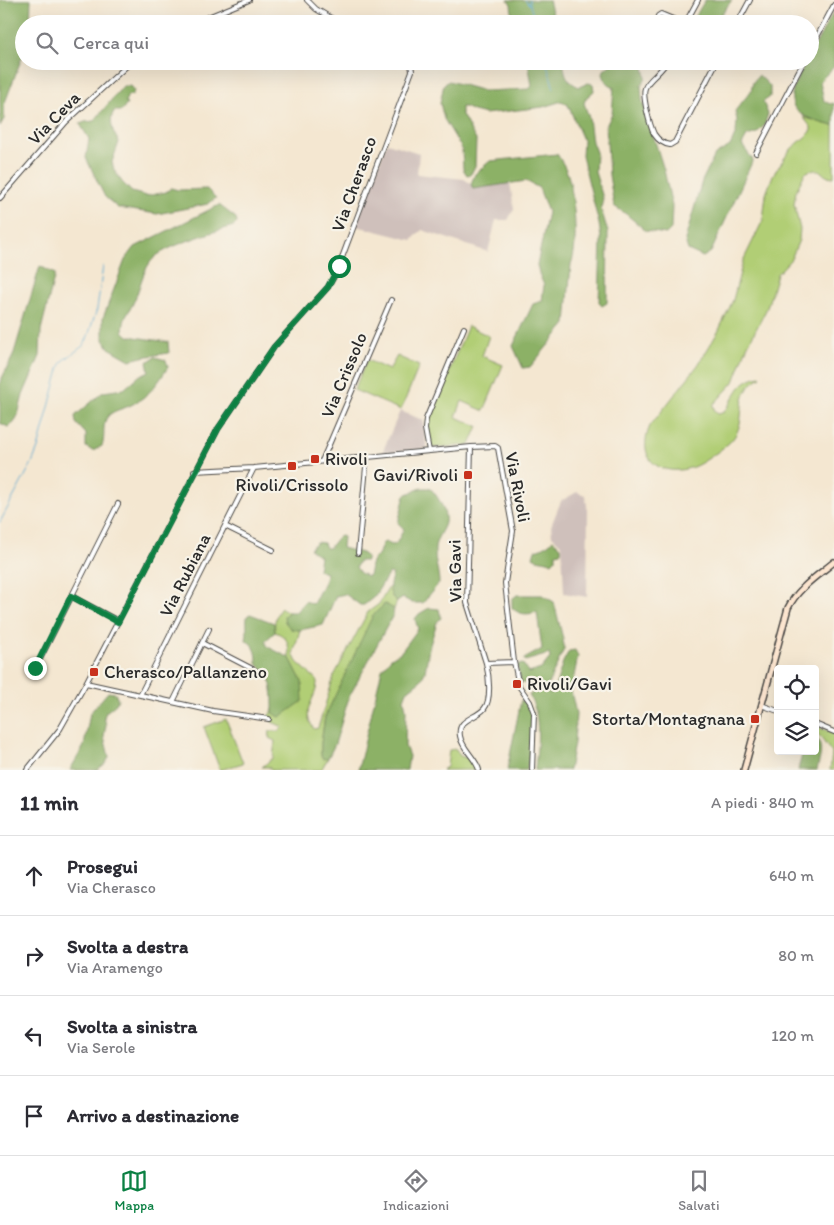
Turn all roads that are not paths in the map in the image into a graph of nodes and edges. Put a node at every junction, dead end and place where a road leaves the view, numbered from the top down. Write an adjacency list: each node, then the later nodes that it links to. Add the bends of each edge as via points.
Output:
1 (249, 0): 6 (street)
2 (306, 0): 7 (street)
3 (698, 0): 8 (street)
4 (750, 0): 9 (street)
5 (834, 5): 10 (street)
6 (213, 15)
7 (326, 15)
8 (690, 15)
9 (742, 15)
10 (819, 33)
11 (122, 70): 17 (street, Via Ceva, via 66,122)
12 (412, 70): 25 (street, Via Cherasco, via 337,271 328,287 274,347 218,429)
13 (661, 70): 14 (street, via 645,86 644,94 654,134 670,145 675,142)
14 (712, 70)
15 (799, 70): 16 (street)
16 (756, 153)
17 (0, 198)
18 (391, 300): 23 (street, Via Crissolo)
19 (464, 328): 21 (street, via 426,418)
20 (471, 447): 21 (street, Via Rivoli); 35 (street, Via Rivoli, via 494,446 500,450 514,531 505,583); 36 (street, Via Gavi, via 467,602)
21 (429, 450): 22 (street, Via Rivoli)
22 (367, 456): 23 (street, Via Rivoli); 29 (street)
23 (322, 460): 24 (street, Via Rivoli)
24 (254, 468): 25 (street, Via Rivoli); 27 (street, Via Rubiana)
25 (194, 472): 32 (street, Via Cherasco)
26 (118, 504): 31 (street)
27 (224, 526): 28 (street); 40 (street, Via Rubiana)
28 (273, 550)
29 (358, 554)
30 (834, 562): 42 (main road, via 797,594 788,608)
31 (71, 596): 32 (street); 37 (street)
32 (118, 622): 39 (street, Via Cherasco)
33 (209, 629): 34 (street)
34 (202, 643): 38 (street); 41 (street)
35 (514, 662): 36 (street); 49 (street, Via Rivoli, via 520,686 534,713)
36 (486, 664): 48 (street, Via Gavi, via 490,684 486,706 463,722 460,732 462,742)
37 (35, 668)
38 (262, 674)
39 (86, 683): 40 (street); 47 (street, Via Cherasco, via 60,729)
40 (140, 695): 41 (street)
41 (174, 702): 44 (street)
42 (761, 705): 43 (street); 50 (main road)
43 (775, 710)
44 (269, 719)
45 (819, 726): 46 (street)
46 (834, 732)
47 (28, 770)
48 (480, 770)
49 (532, 770)
50 (744, 770)

